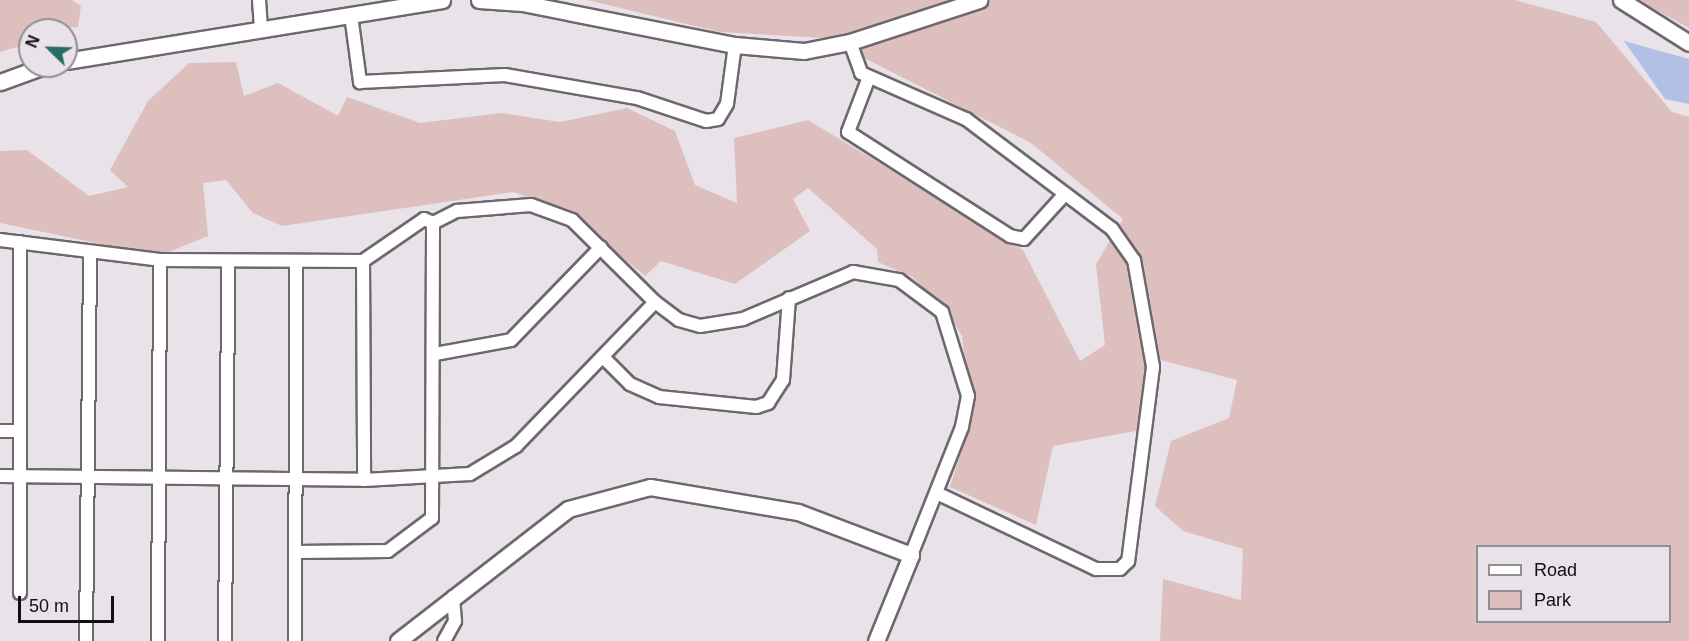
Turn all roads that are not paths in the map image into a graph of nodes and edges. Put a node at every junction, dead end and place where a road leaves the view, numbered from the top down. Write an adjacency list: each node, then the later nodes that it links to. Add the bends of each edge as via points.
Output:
1 (259, 0): 7 (street)
2 (442, 0): 6 (street)
3 (479, 0): 10 (street, via 522,3)
4 (979, 0): 8 (street)
5 (1621, 0): 9 (street)
6 (351, 15): 7 (street); 10 (street, via 360,82 506,75 637,98 706,121 718,119 727,104)
7 (261, 28): 11 (street)
8 (850, 42): 10 (street, via 804,51); 13 (street, via 854,62)
9 (1689, 43)
10 (735, 45)
11 (78, 59)
12 (18, 75): 14 (street)
13 (869, 76): 15 (street, via 966,119); 15 (street, via 848,132 1010,236 1024,239)
14 (0, 82)
15 (1065, 194): 39 (street, via 1130,247 1150,347 1151,388 1128,561 1120,569 1096,569)
16 (433, 223): 19 (street, via 457,211 531,205 562,212); 23 (street, via 424,219); 27 (street)
17 (0, 240): 18 (street)
18 (20, 242): 20 (street); 30 (street)
19 (601, 247): 26 (street); 27 (street, via 511,340)
20 (90, 252): 21 (street); 33 (street)
21 (160, 260): 24 (street); 36 (street)
22 (296, 261): 23 (street); 24 (street); 37 (street)
23 (363, 261): 38 (street)
24 (228, 262): 34 (street)
25 (789, 298): 26 (street, via 719,326 678,320); 28 (street, via 783,380 768,403 756,407 659,397 630,384); 39 (street, via 866,271 914,287 942,312 968,396)
26 (655, 302): 28 (street)
27 (435, 354): 35 (street)
28 (603, 357): 35 (street, via 502,459 470,474)
29 (0, 431): 30 (street)
30 (19, 431): 32 (street)
31 (0, 476): 32 (street)
32 (19, 476): 33 (street); 42 (street)
33 (88, 477): 36 (street); 44 (street)
34 (226, 477): 36 (street); 37 (street); 46 (street)
35 (433, 477): 38 (street); 40 (street, via 432,518 388,551)
36 (157, 478): 45 (street)
37 (296, 479): 38 (street); 40 (street)
38 (364, 480)
39 (936, 493): 41 (street)
40 (296, 552): 47 (street)
41 (911, 555): 43 (street, via 798,512 650,487 568,509); 50 (street)
42 (20, 593)
43 (453, 597): 48 (street); 49 (street, via 456,621)
44 (86, 641)
45 (158, 641)
46 (225, 641)
47 (294, 641)
48 (398, 641)
49 (444, 641)
50 (876, 641)

